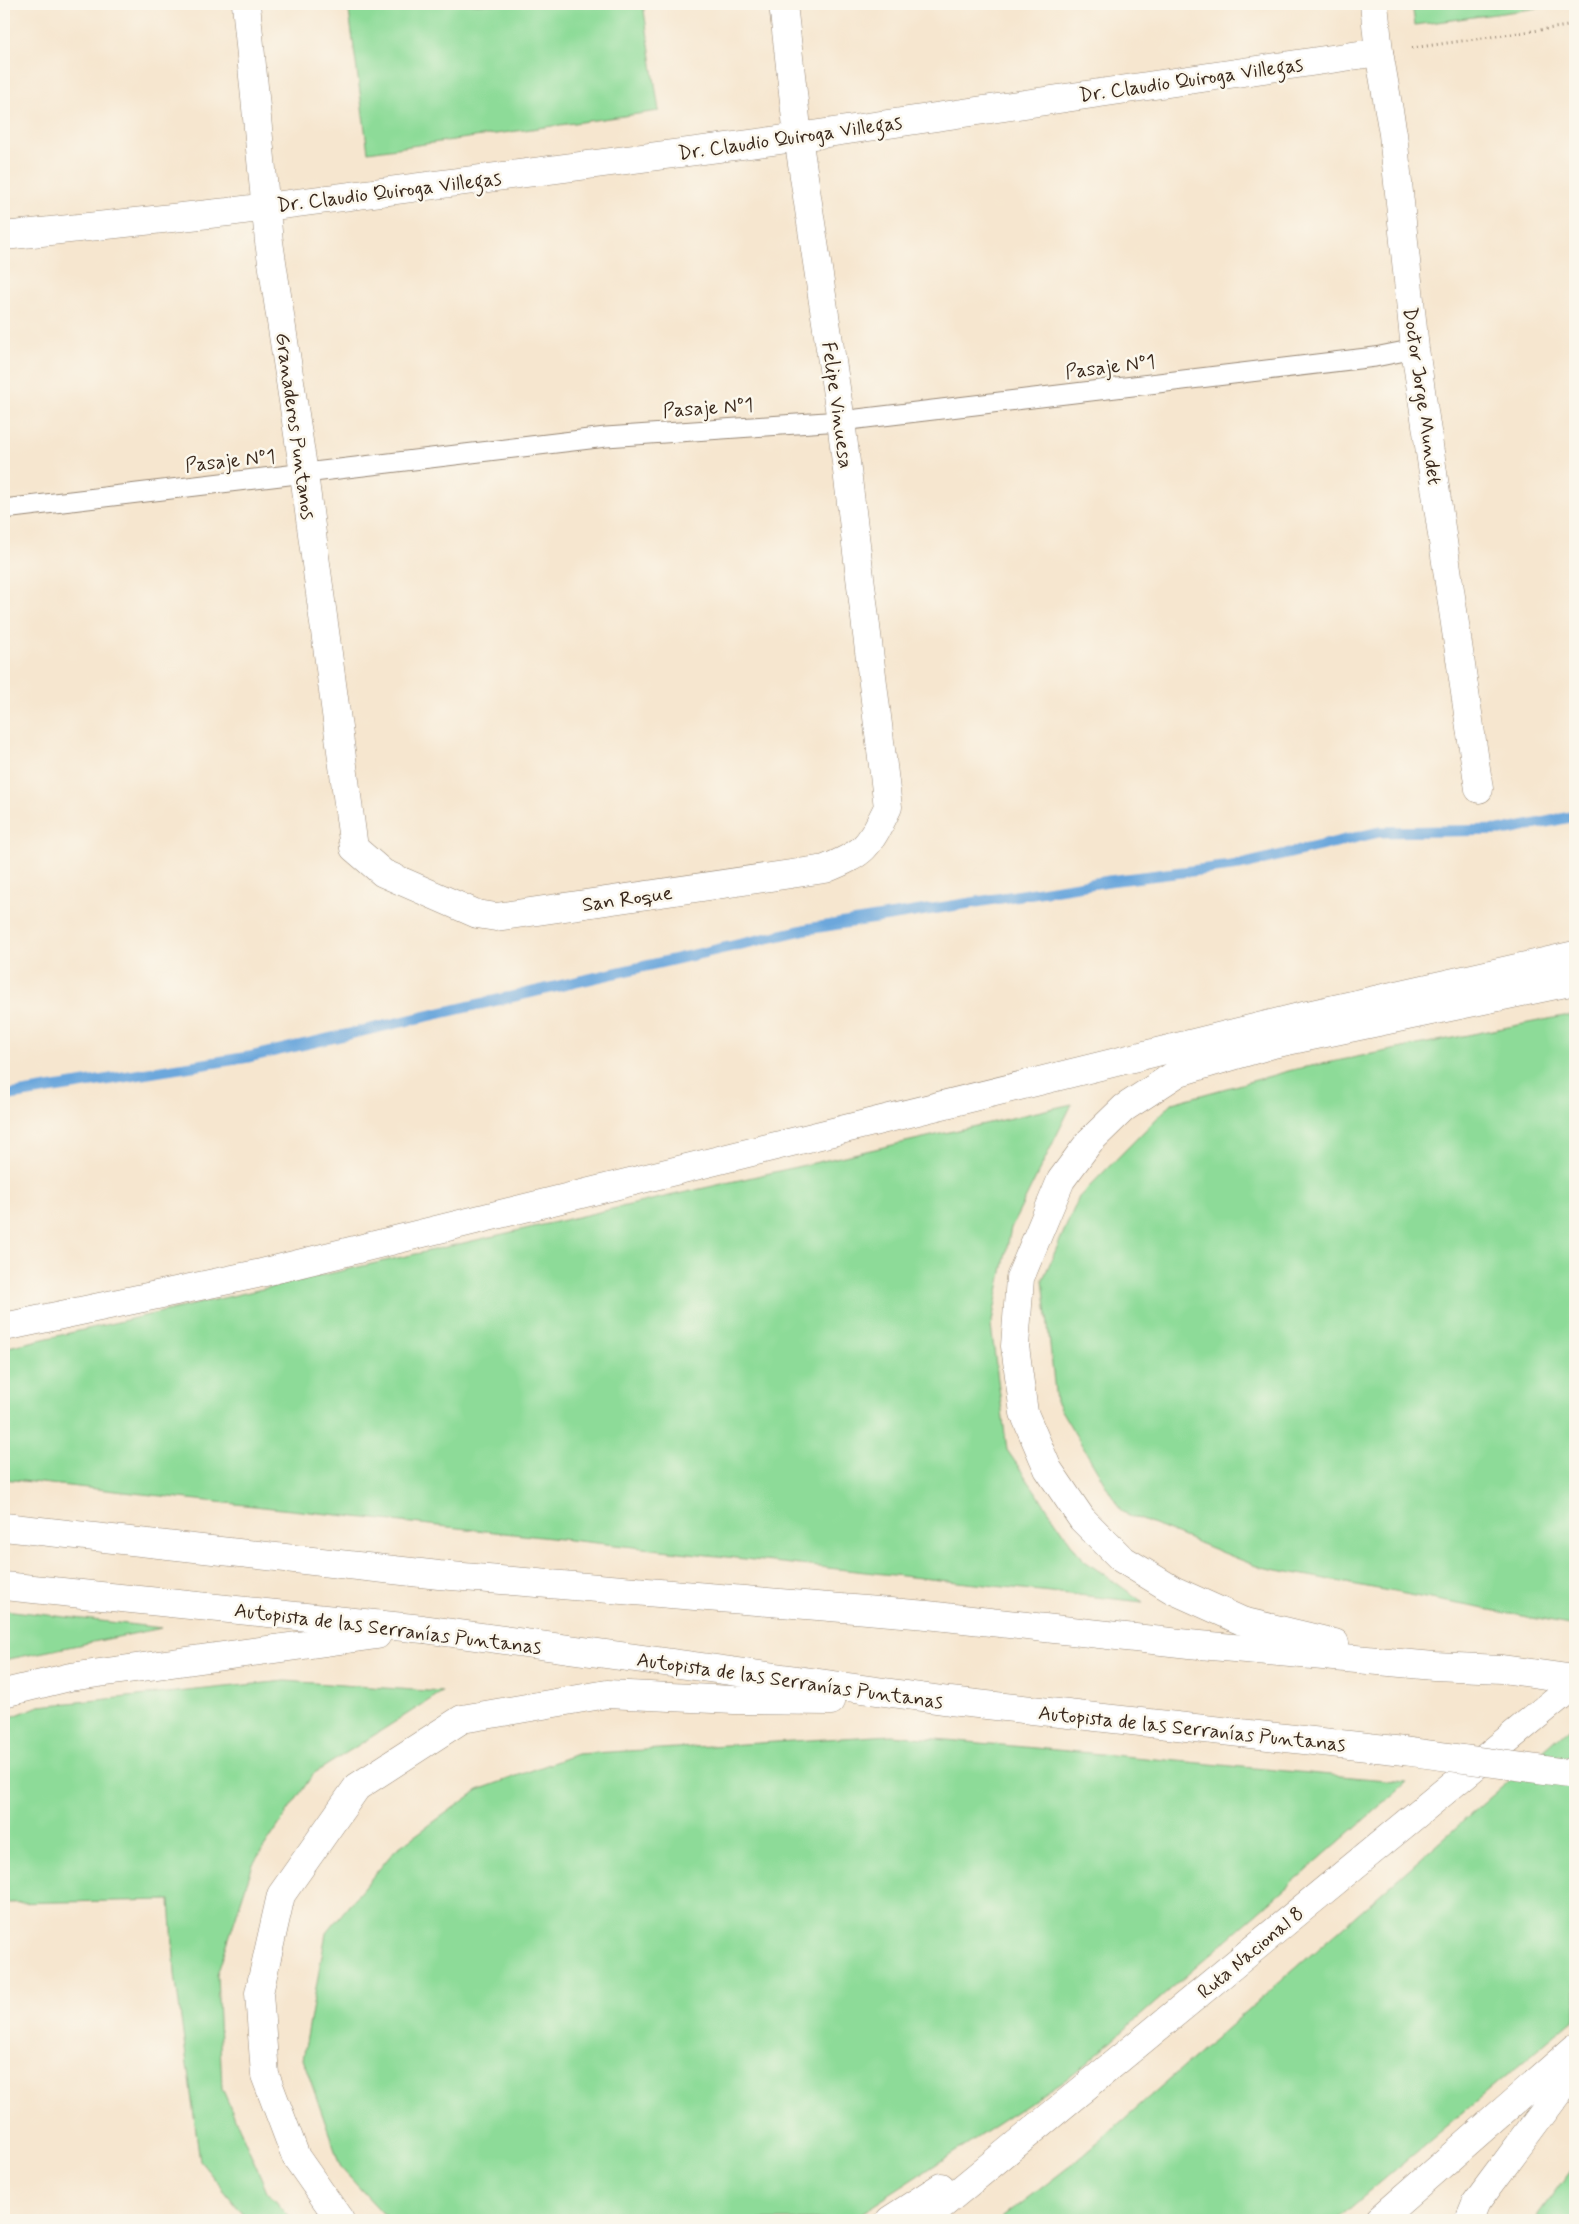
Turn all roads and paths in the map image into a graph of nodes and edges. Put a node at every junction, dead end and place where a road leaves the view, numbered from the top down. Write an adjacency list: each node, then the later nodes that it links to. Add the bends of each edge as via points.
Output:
1 (246, 4): 7 (main road, Granaderos Puntanos)
2 (783, 4): 6 (main road, Felipe Vinuesa)
3 (1374, 4): 5 (main road, Doctor Jorge Mundet)
4 (1575, 25): 5 (path)
5 (1379, 52): 6 (main road, Dr. Claudio Quiroga Villegas); 9 (main road, Doctor Jorge Mundet, via 1393,134)
6 (798, 137): 7 (main road, Dr. Claudio Quiroga Villegas); 10 (main road, Felipe Vinuesa)
7 (266, 207): 8 (main road, Dr. Claudio Quiroga Villegas); 11 (main road, Granaderos Puntanos)
8 (4, 236)
9 (1415, 349): 10 (lane, Pasaje Nº1); 13 (main road, Doctor Jorge Mundet)
10 (841, 421): 11 (lane, Pasaje Nº1, via 606,437); 14 (main road, Felipe Vinuesa)
11 (304, 474): 12 (lane, Pasaje Nº1); 15 (main road, Granaderos Puntanos)
12 (4, 509)
13 (1479, 788)
14 (888, 807): 15 (main road, San Roque, via 868,846 849,859 825,869 496,918 477,914 383,873)
15 (354, 848)
16 (1575, 955): 18 (main road, via 1307,1015 257,1274)
17 (1575, 981): 22 (main road, via 1273,1044 1179,1072 1124,1108 1090,1141 1061,1180 1020,1278 1015,1346 1024,1413 1048,1469 1082,1519 1122,1559 1173,1590 1242,1621)
18 (4, 1327)
19 (4, 1527): 22 (main road, via 439,1575 927,1615 1189,1644)
20 (4, 1586): 21 (main road, Autopista de las Serranías Puntanas)
21 (423, 1629): 25 (main road, via 70,1677); 26 (main road, Autopista de las Serranías Puntanas)
22 (1434, 1666): 23 (main road)
23 (1575, 1678)
24 (1575, 1684): 30 (main road, Ruta Nacional 8)
25 (4, 1693)
26 (950, 1701): 27 (main road, Autopista de las Serranías Puntanas, bridge, via 1404,1751); 31 (main road, via 734,1700 607,1694 462,1719 357,1787 281,1895 259,1993 265,2075 296,2157)
27 (1575, 1774)
28 (1575, 2048): 34 (main road)
29 (1575, 2070): 35 (main road, via 1476,2203)
30 (1061, 2108): 32 (main road); 33 (main road, Ruta Nacional 8)
31 (340, 2220)
32 (890, 2220)
33 (924, 2220)
34 (1379, 2220)
35 (1469, 2220)

